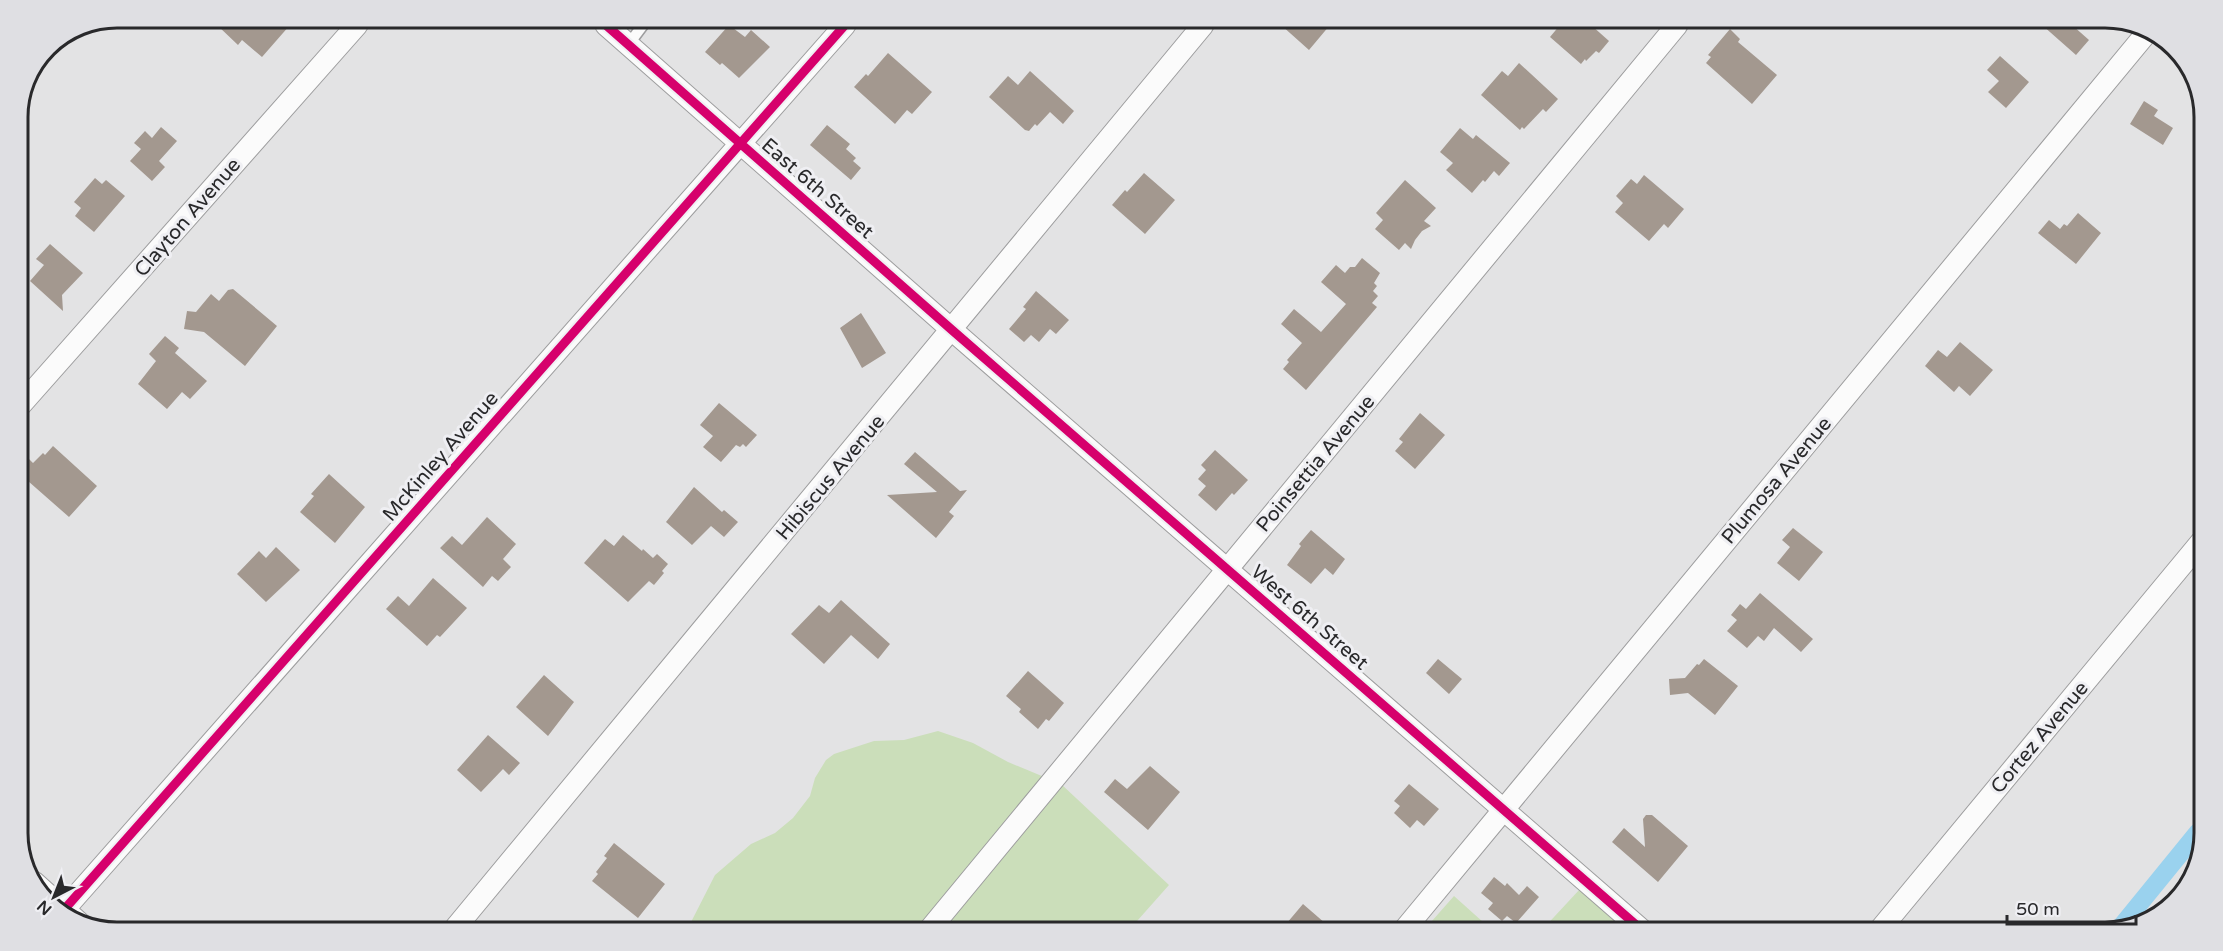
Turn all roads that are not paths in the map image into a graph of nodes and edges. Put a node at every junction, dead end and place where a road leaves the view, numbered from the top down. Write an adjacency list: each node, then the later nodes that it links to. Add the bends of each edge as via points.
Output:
1 (355, 28): 11 (street, Clayton Avenue)
2 (608, 28): 8 (street, East 6th Street)
3 (641, 28): 8 (lane)
4 (843, 28): 9 (street, McKinley Avenue)
5 (1201, 28): 10 (street, Hibiscus Avenue)
6 (1675, 28): 13 (street, Poinsettia Avenue)
7 (2143, 37): 14 (street, Plumosa Avenue)
8 (628, 45): 9 (street, East 6th Street)
9 (740, 144): 10 (street, East 6th Street); 15 (street, McKinley Avenue)
10 (952, 330): 13 (street, West 6th Street); 16 (street, Hibiscus Avenue)
11 (29, 396)
12 (2194, 550): 20 (street, Cortez Avenue)
13 (1228, 570): 14 (street, West 6th Street); 17 (street, Poinsettia Avenue)
14 (1503, 809): 18 (street, Plumosa Avenue); 19 (street, West 6th Street)
15 (67, 907)
16 (460, 922)
17 (936, 922)
18 (1411, 922)
19 (1633, 922)
20 (1886, 922)

